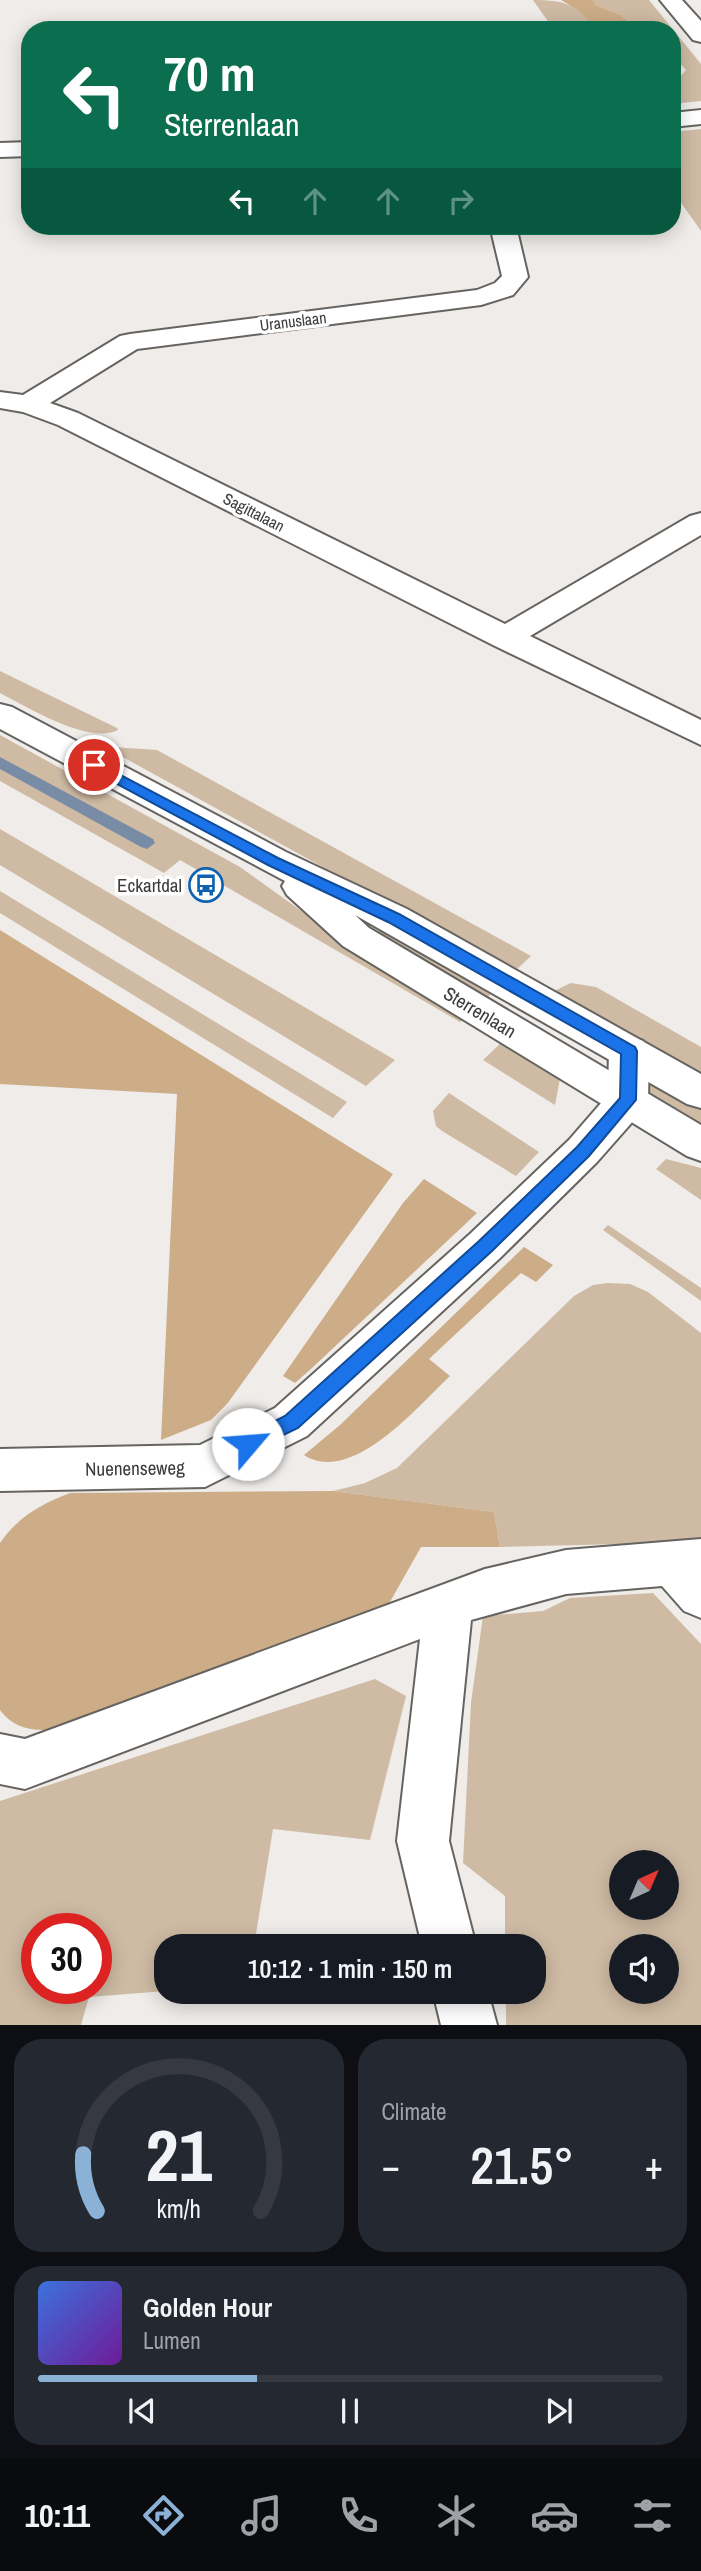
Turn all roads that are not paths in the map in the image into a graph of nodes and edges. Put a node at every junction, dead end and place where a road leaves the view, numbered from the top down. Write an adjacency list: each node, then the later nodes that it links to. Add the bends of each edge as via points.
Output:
1 (671, 0): 2 (street)
2 (701, 36)
3 (701, 117): 4 (street)
4 (681, 119)
5 (21, 149): 6 (street)
6 (0, 150)
7 (505, 235): 8 (street, Uranuslaan, via 515,277 504,289 481,296 130,342)
8 (14, 402): 10 (street, Sagittalaan, via 68,419)
9 (701, 522): 10 (street)
10 (504, 638): 12 (street, Sagittalaan)
11 (0, 715): 13 (street, Sterrenlaan)
12 (701, 734)
13 (273, 862): 14 (street, Sterrenlaan, via 394,918); 16 (street, Sterrenlaan, via 355,937)
14 (629, 1051): 15 (street, Sterrenlaan); 16 (street)
15 (701, 1093)
16 (628, 1100): 17 (street, Sterrenlaan); 18 (street, Nuenenseweg, via 583,1152 485,1246 291,1422 205,1466)
17 (701, 1145)
18 (0, 1470)
19 (691, 1573): 20 (street, via 566,1572)
20 (449, 1605): 21 (street, via 25,1763); 22 (street, via 423,1841)
21 (0, 1759)
22 (446, 1934)
23 (464, 2004): 24 (street)
24 (469, 2025)

